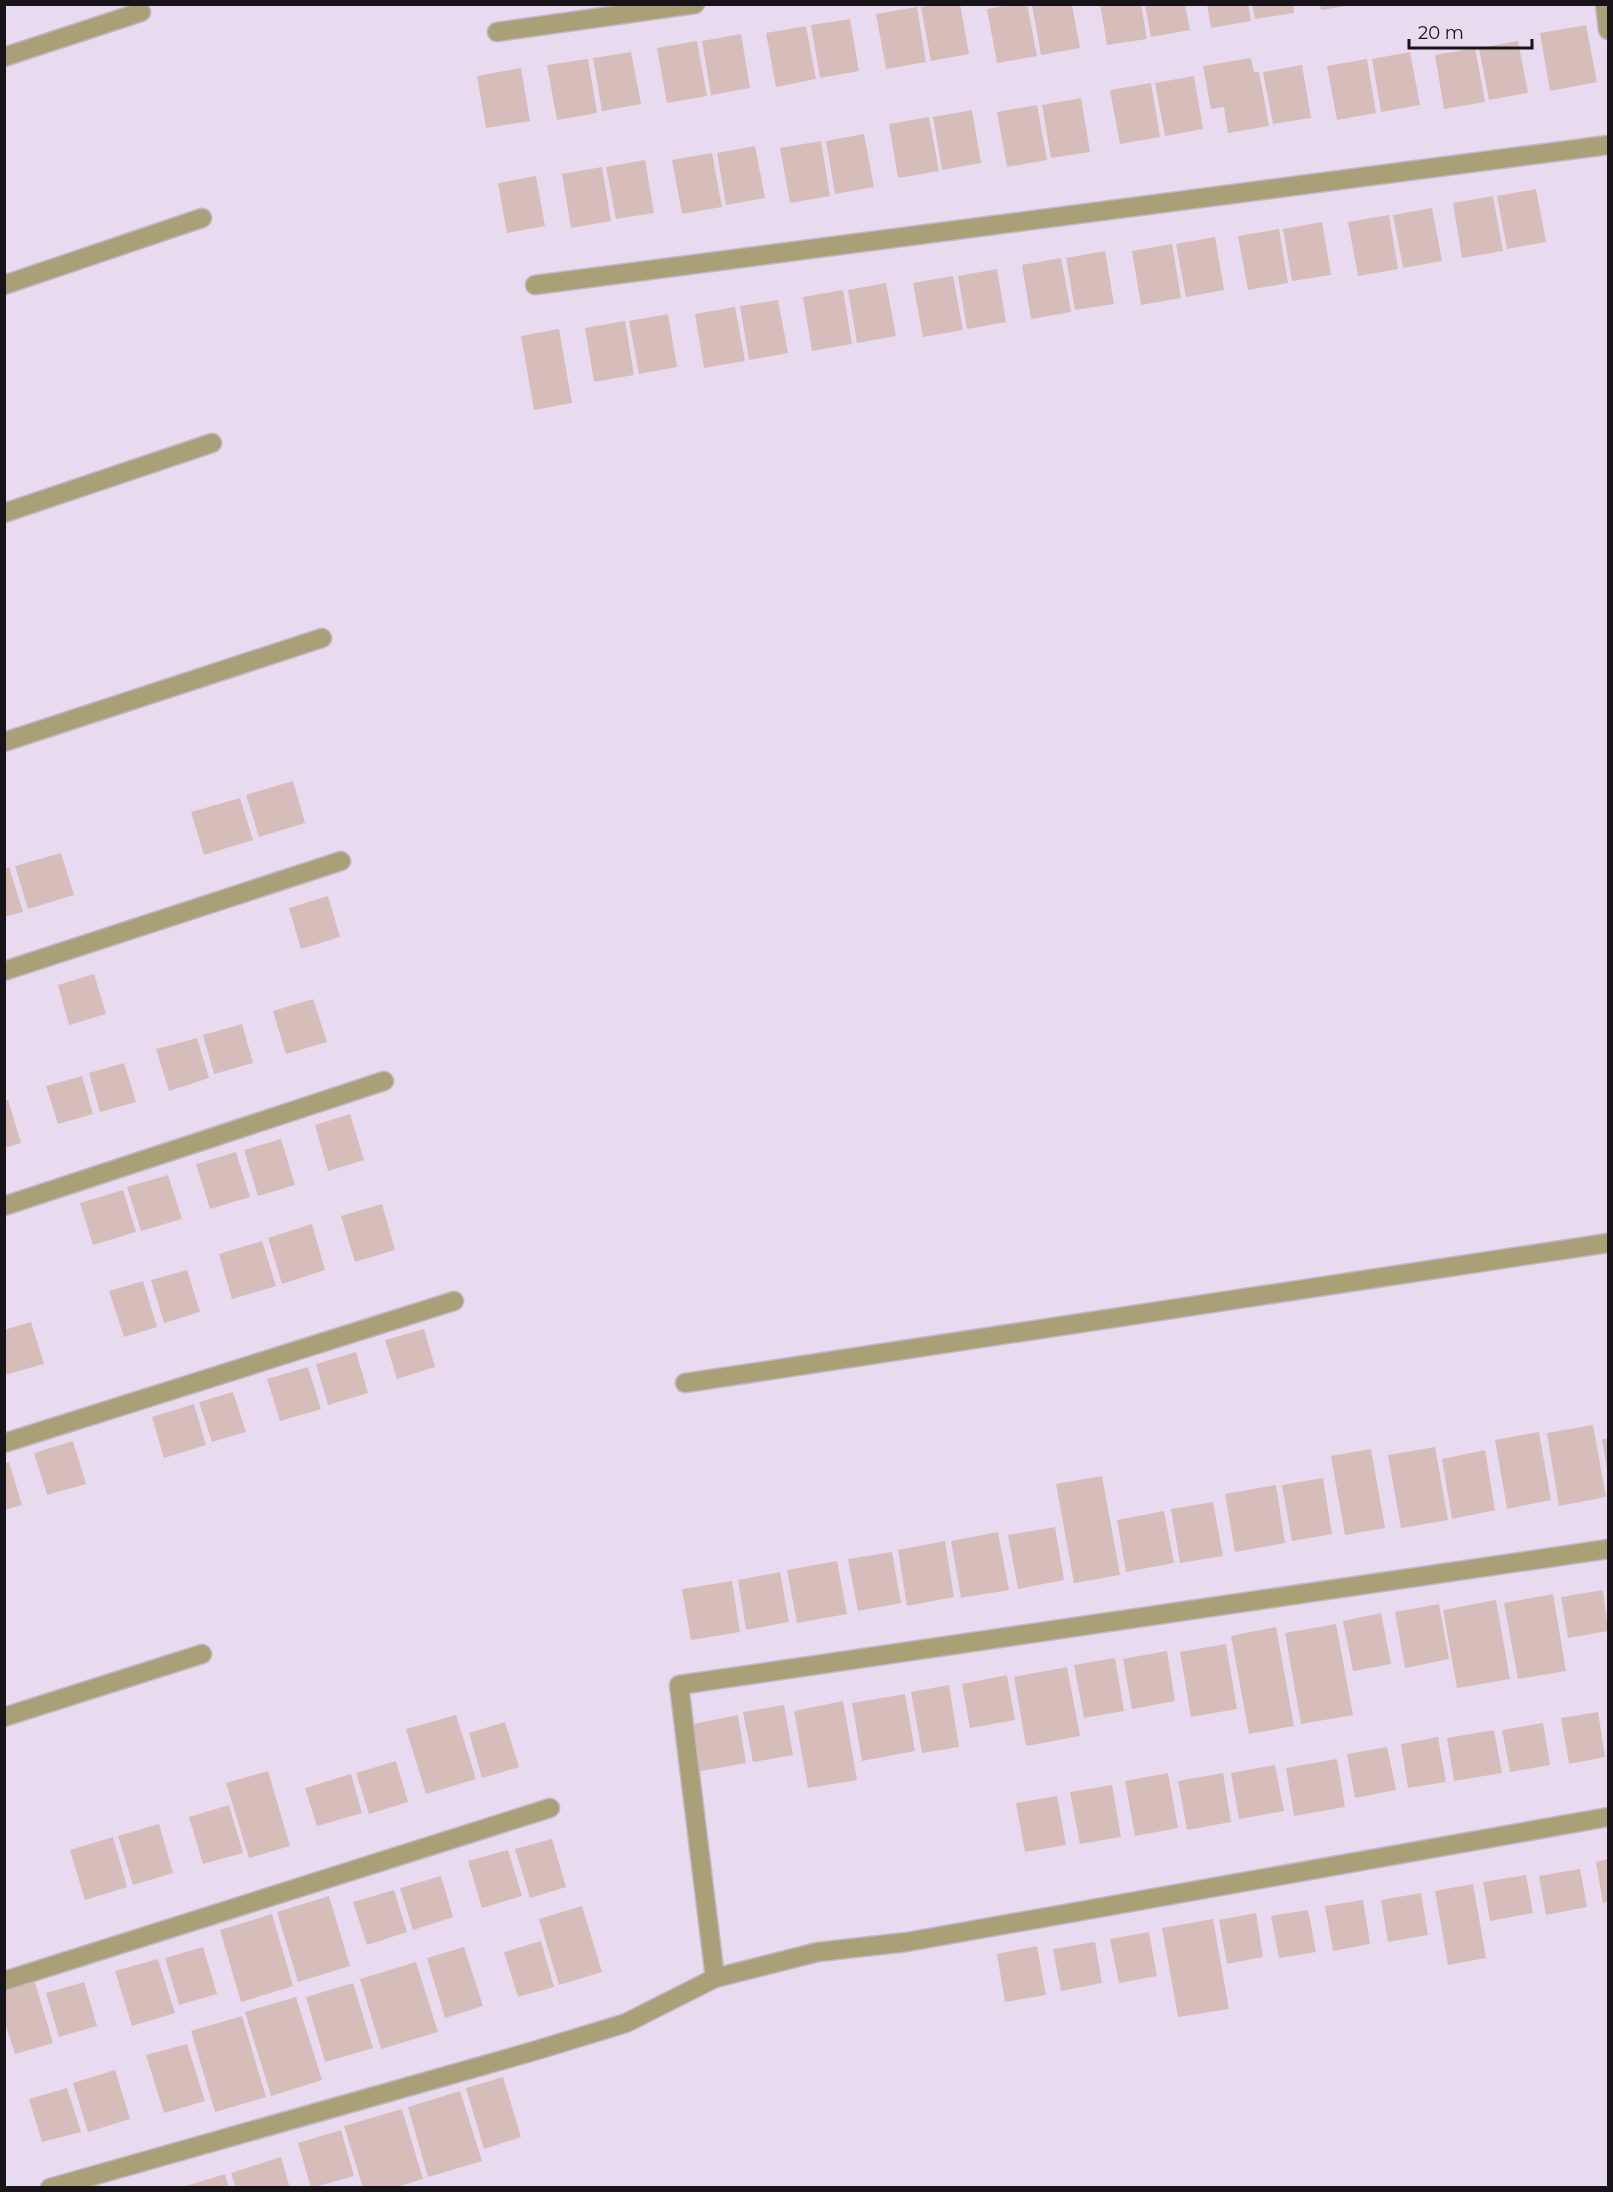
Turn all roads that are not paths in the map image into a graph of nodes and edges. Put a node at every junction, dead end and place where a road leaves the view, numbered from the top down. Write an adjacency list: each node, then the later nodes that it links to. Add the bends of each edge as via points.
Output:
1 (695, 4): 5 (street)
2 (1605, 4): 4 (street)
3 (141, 12): 6 (street)
4 (1608, 30)
5 (497, 32)
6 (4, 57)
7 (1608, 145): 10 (street)
8 (202, 218): 9 (street)
9 (4, 285)
10 (536, 285)
11 (212, 443): 12 (street)
12 (4, 513)
13 (322, 638): 14 (street)
14 (4, 742)
15 (341, 861): 16 (street)
16 (4, 971)
17 (384, 1081): 18 (street)
18 (4, 1206)
19 (1608, 1243): 21 (street)
20 (454, 1301): 22 (street)
21 (685, 1383)
22 (4, 1443)
23 (1608, 1549): 28 (street, via 679,1685)
24 (202, 1654): 25 (street)
25 (4, 1717)
26 (550, 1808): 29 (street)
27 (1608, 1817): 28 (street, via 907,1942 818,1952)
28 (715, 1978): 30 (street, via 626,2023)
29 (4, 1982)
30 (50, 2187)

